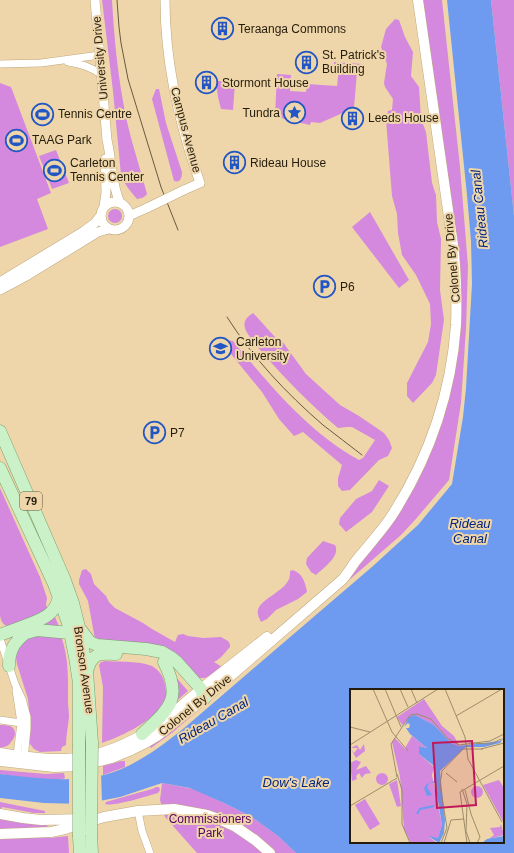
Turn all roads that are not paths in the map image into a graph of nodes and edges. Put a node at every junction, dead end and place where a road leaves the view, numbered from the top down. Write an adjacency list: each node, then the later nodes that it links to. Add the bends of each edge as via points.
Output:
1 (95, 0): 4 (street, University Drive)
2 (165, 0): 11 (street, Campus Avenue, bridge, via 167,43 174,89 200,183)
3 (418, 0): 25 (main road, Colonel By Drive, via 454,252 456,295 455,337 442,405 433,434 418,468 390,518 343,579)
4 (100, 55): 5 (street); 7 (street, University Drive)
5 (50, 62): 6 (street); 7 (street, via 79,63)
6 (0, 64)
7 (101, 74): 8 (street, University Drive)
8 (107, 140): 9 (street, University Drive, via 115,191); 10 (street, University Drive)
9 (120, 203): 10 (street, via 112,202); 11 (street, via 127,208)
10 (103, 211): 12 (street, via 101,219); 13 (street, via 95,223 84,231)
11 (129, 216): 12 (street, via 128,222 122,228)
12 (109, 229): 14 (street, via 98,232)
13 (0, 282)
14 (0, 290)
15 (0, 431): 18 (main road, Bronson Avenue / 79, via 64,578)
16 (0, 468): 17 (main road, Bronson Avenue / 79)
17 (59, 597): 18 (main road, Bronson Avenue / 79, via 65,614); 20 (main road, via 57,605 45,617)
18 (75, 630): 19 (main road); 23 (main road, Bronson Avenue / 79); 25 (main road, via 97,645 162,652 177,662); 36 (main road, Bronson Avenue / 79, bridge, via 79,683)
19 (27, 632): 20 (main road); 22 (main road, via 14,645)
20 (0, 639): 22 (street)
21 (164, 662): 23 (main road, via 148,657 104,653 91,660); 25 (main road); 28 (main road, via 172,680 172,700 166,711)
22 (9, 666): 24 (street)
23 (87, 671): 37 (main road, Bronson Avenue / 79, bridge, via 92,744)
24 (15, 684): 27 (street); 30 (street, via 27,717 27,729)
25 (200, 694): 28 (main road, Colonel By Drive); 30 (main road, Colonel By Drive, via 157,736 112,758 80,766 45,767)
26 (0, 720): 27 (street)
27 (20, 723): 30 (street)
28 (142, 734): 30 (main road, Colonel By Drive, via 112,749 74,759)
29 (0, 753): 30 (main road, Colonel By Drive)
30 (20, 758): 31 (main road, Colonel By Drive)
31 (0, 761)
32 (138, 811): 34 (main road); 38 (street); 39 (main road, via 174,809 207,815 236,827)
33 (0, 814): 34 (main road, via 48,821)
34 (99, 818): 35 (main road, via 51,832)
35 (0, 834)
36 (80, 853)
37 (92, 853)
38 (150, 853)
39 (270, 853)

